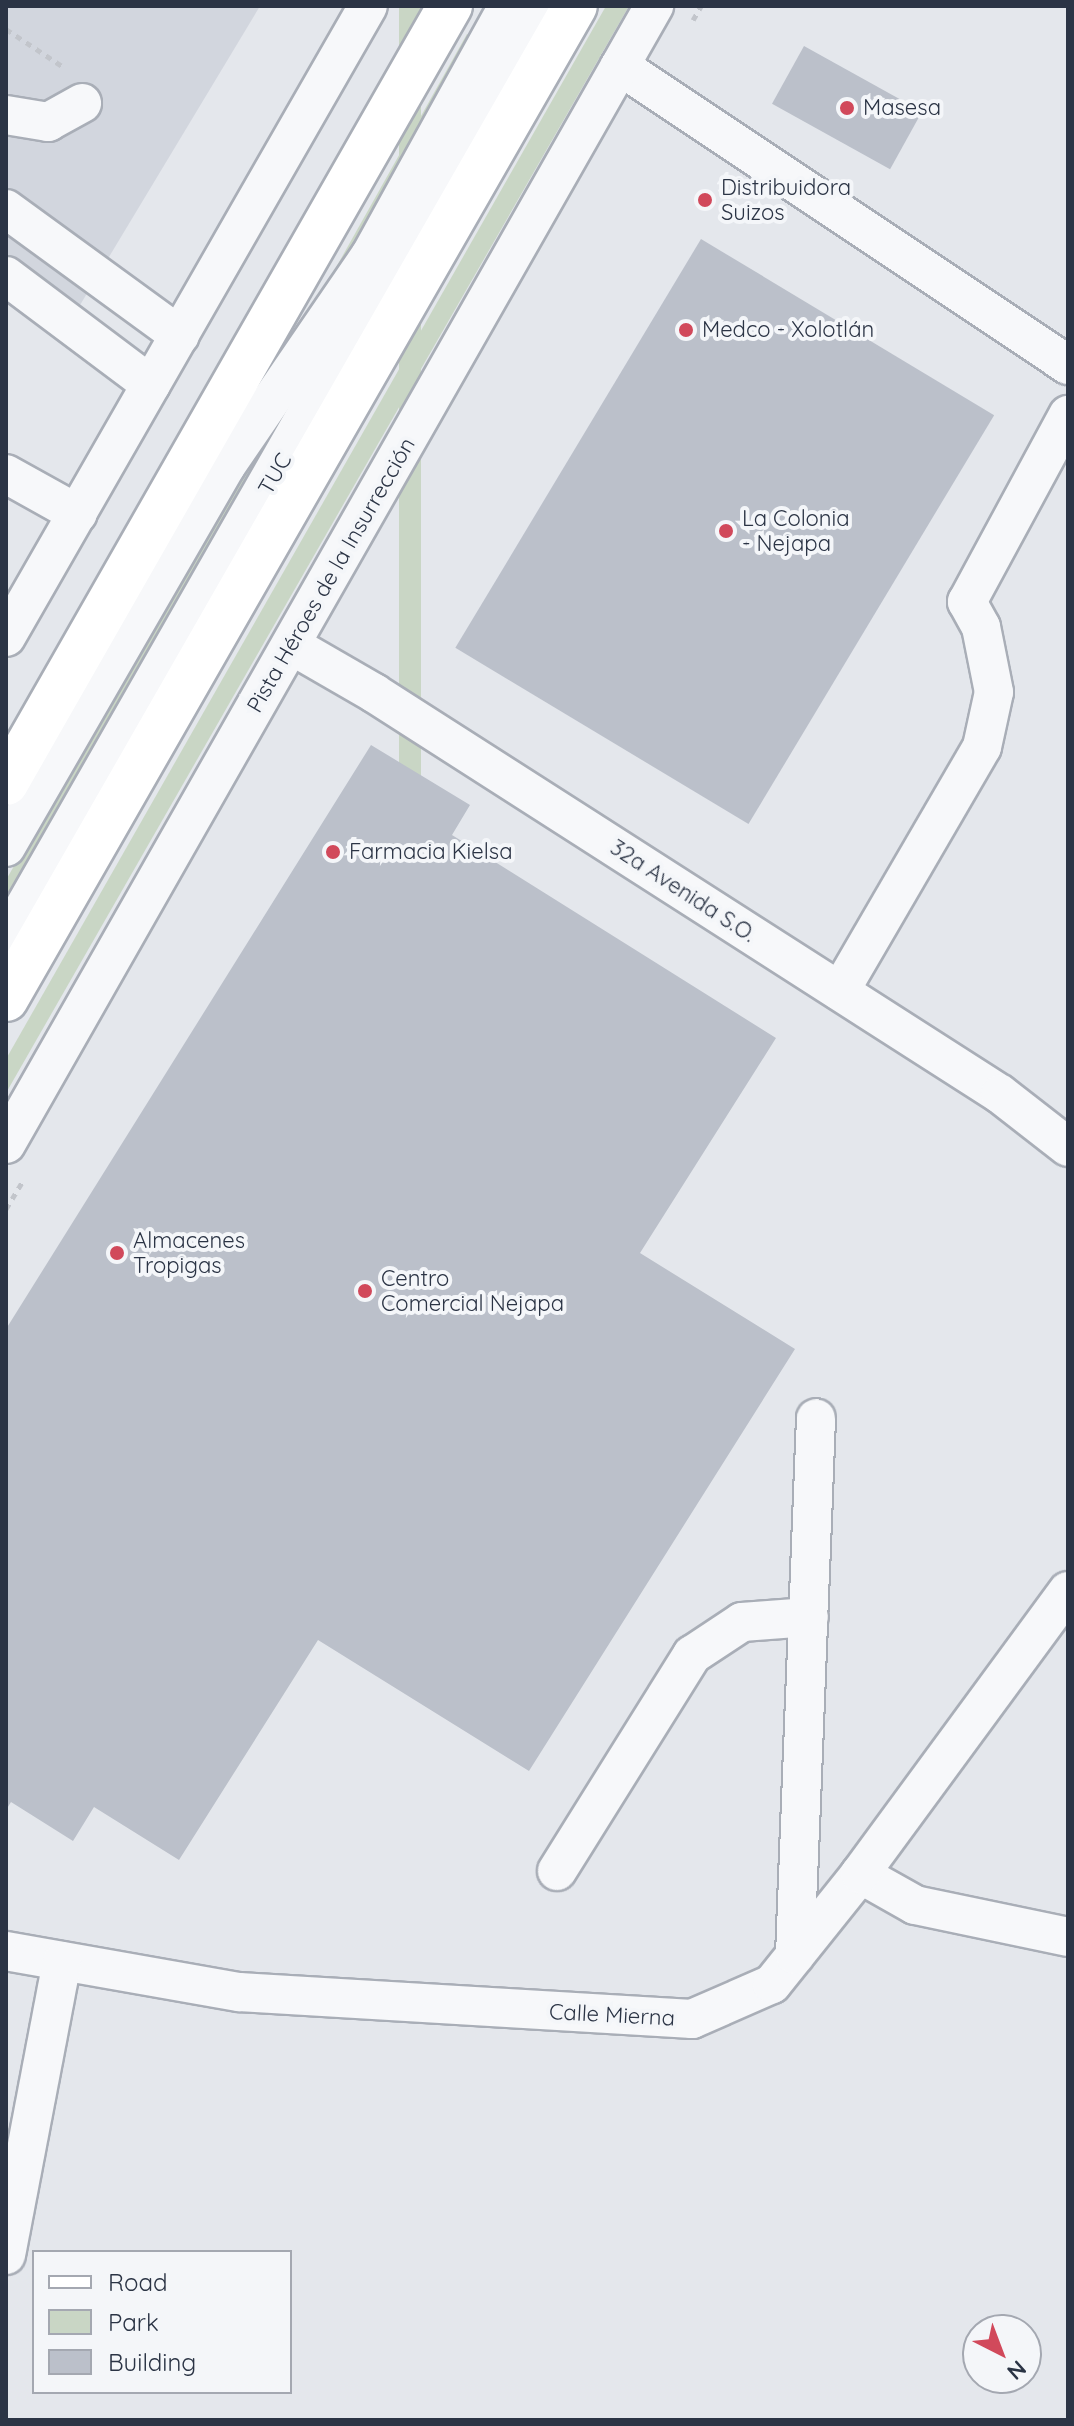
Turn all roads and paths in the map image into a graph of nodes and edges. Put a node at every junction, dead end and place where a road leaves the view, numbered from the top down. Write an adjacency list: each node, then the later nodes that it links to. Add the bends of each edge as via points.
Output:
1 (368, 6): 13 (street)
2 (450, 6): 21 (main road)
3 (508, 6): 22 (street, TUC, via 370,256 226,466)
4 (540, 6): 23 (street, TUC)
5 (575, 6): 25 (main road)
6 (654, 6): 8 (street, Pista Héroes de la Insurrección)
7 (6, 29): 9 (path)
8 (620, 66): 14 (street); 20 (street, Pista Héroes de la Insurrección)
9 (76, 87): 10 (street, via 48,122)
10 (6, 115)
11 (6, 209): 13 (street)
12 (6, 276): 15 (street)
13 (180, 336): 15 (street)
14 (1068, 365)
15 (151, 385): 18 (street)
16 (1068, 415): 24 (street, via 967,602 981,627 994,692 982,747)
17 (6, 474): 18 (street)
18 (78, 514): 19 (street)
19 (6, 637)
20 (291, 645): 24 (street, 32a Avenida S.O.); 26 (street, Pista Héroes de la Insurrección)
21 (6, 783)
22 (6, 847)
23 (6, 939)
24 (840, 991): 27 (street, 32a Avenida S.O., via 1000,1094)
25 (6, 999)
26 (6, 1144)
27 (1068, 1147)
28 (816, 1418): 30 (street)
29 (1068, 1591): 32 (street, Calle Mierna)
30 (809, 1617): 31 (street, via 742,1622 692,1655); 35 (street)
31 (557, 1871)
32 (860, 1874): 33 (street, via 915,1905); 35 (street, Calle Mierna)
33 (1068, 1937)
34 (6, 1951): 36 (street, Calle Mierna)
35 (795, 1955): 36 (street, Calle Mierna, via 772,1984 692,2019 239,1992)
36 (62, 1961): 37 (street)
37 (6, 2255)

